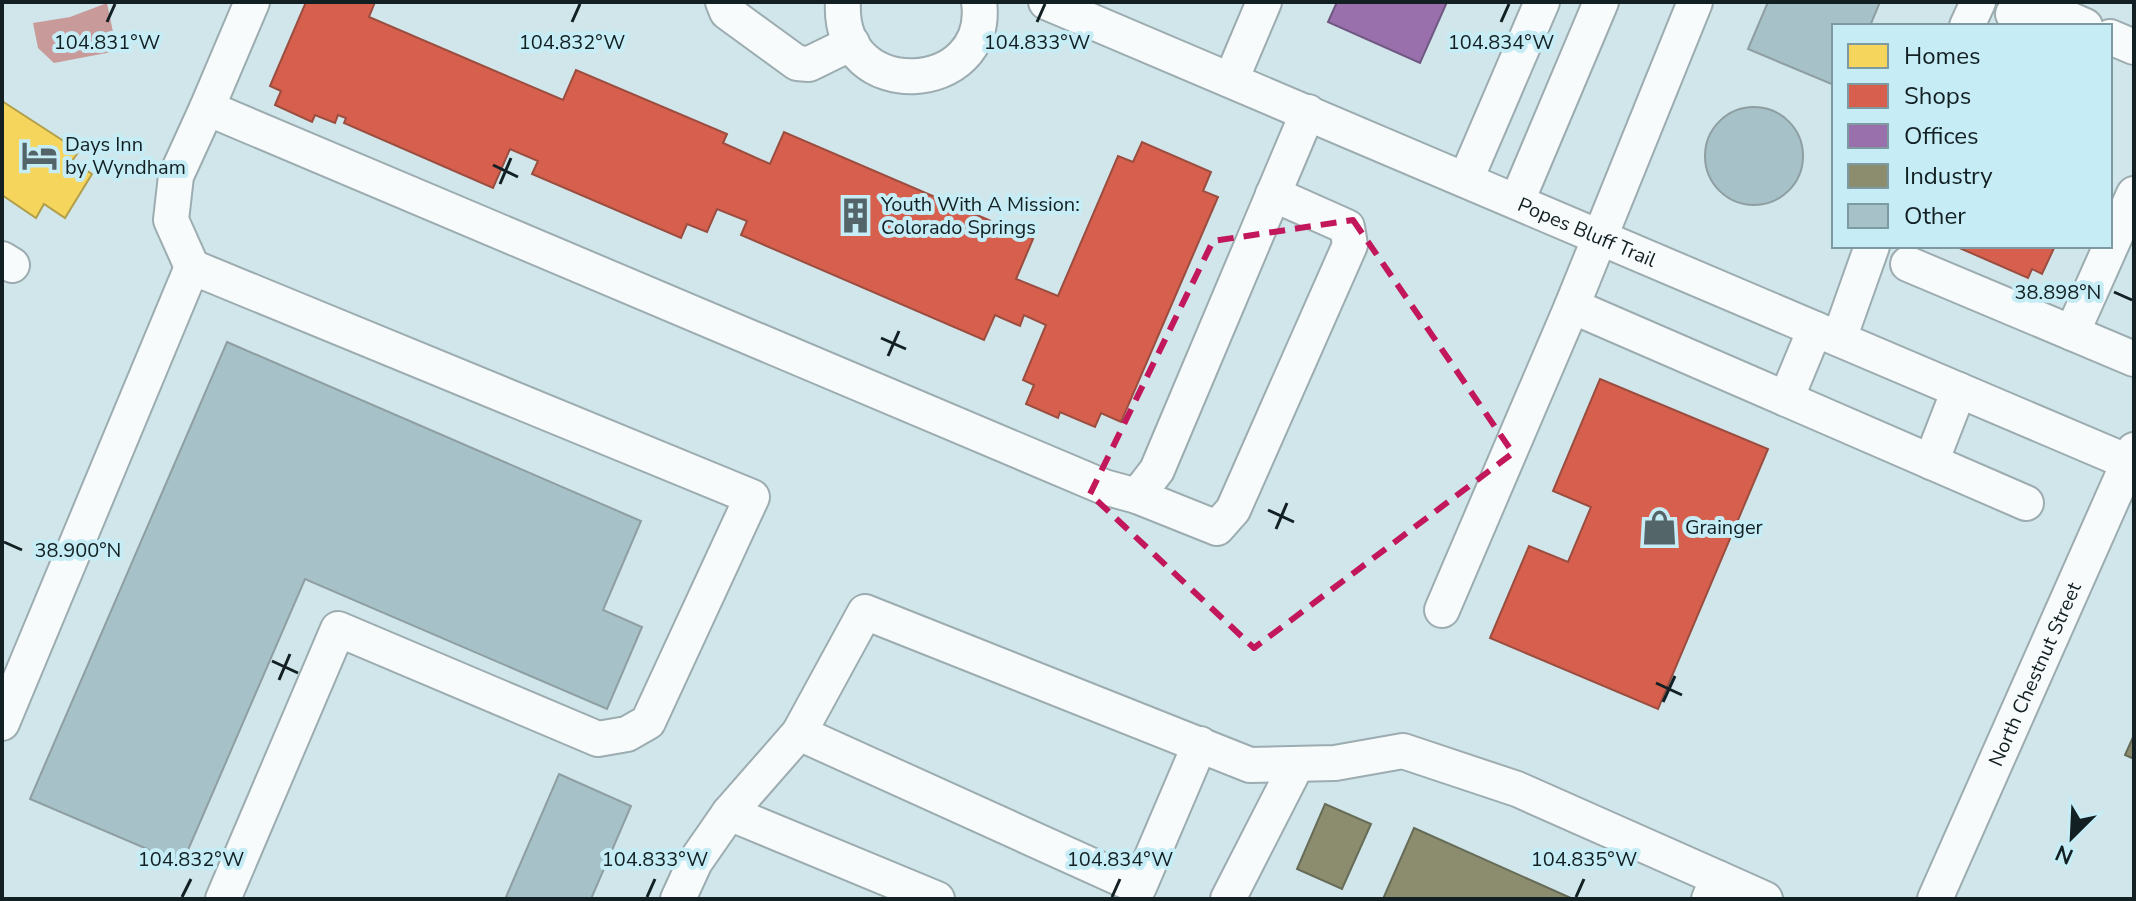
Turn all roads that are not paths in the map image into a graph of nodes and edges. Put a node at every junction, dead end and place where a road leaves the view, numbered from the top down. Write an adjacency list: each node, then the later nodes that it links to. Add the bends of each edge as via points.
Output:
1 (252, 2): 18 (street)
2 (723, 2): 15 (street, via 727,12 797,63 809,64)
3 (843, 2): 15 (street, via 842,17)
4 (979, 2): 15 (street, via 975,35 963,56 943,71 920,78 896,76 862,58)
5 (1046, 2): 17 (street, Popes Bluff Trail)
6 (1264, 2): 17 (street)
7 (1542, 2): 20 (street)
8 (1601, 2): 23 (street)
9 (1695, 2): 24 (street)
10 (1978, 2): 12 (street)
11 (2013, 14): 13 (street)
12 (1968, 24)
13 (2080, 24)
14 (2112, 38): 16 (street)
15 (852, 43)
16 (2134, 47)
17 (1231, 80): 19 (street, Popes Bluff Trail)
18 (207, 108): 29 (street, via 176,176 171,220); 38 (street, via 1104,487)
19 (1308, 112): 20 (street, Popes Bluff Trail); 21 (street)
20 (1466, 179): 23 (street, Popes Bluff Trail)
21 (1273, 194): 38 (street, via 1157,470); 38 (street, via 1347,227 1350,245 1233,510 1217,528)
22 (2134, 194): 25 (street)
23 (1517, 201): 24 (street, Popes Bluff Trail)
24 (1600, 237): 30 (street); 32 (street, Popes Bluff Trail)
25 (2112, 243)
26 (1871, 248): 32 (street)
27 (2110, 248): 31 (street)
28 (1908, 264): 31 (street)
29 (192, 267): 41 (street); 47 (street, via 752,497 648,722 627,734 598,739 338,629)
30 (1572, 306): 35 (street); 40 (street)
31 (2072, 333): 33 (street)
32 (1827, 334): 34 (street, Popes Bluff Trail); 35 (street)
33 (2134, 359)
34 (1959, 390): 36 (street, Popes Bluff Trail); 37 (street)
35 (1786, 399): 37 (street)
36 (2131, 456): 52 (street, North Chestnut Street)
37 (1931, 462): 39 (street)
38 (1137, 496)
39 (2026, 503)
40 (1442, 610)
41 (2, 723)
42 (799, 733): 43 (street, via 865,612); 43 (street, via 1139,887); 45 (street)
43 (1200, 744): 44 (street, via 1250,765)
44 (1297, 764): 46 (street, via 1403,751 1517,789); 50 (street)
45 (729, 813): 48 (street, via 695,862); 49 (street)
46 (1714, 889): 51 (street)
47 (223, 899)
48 (678, 899)
49 (937, 899)
50 (1228, 899)
51 (1765, 899)
52 (1935, 899)

